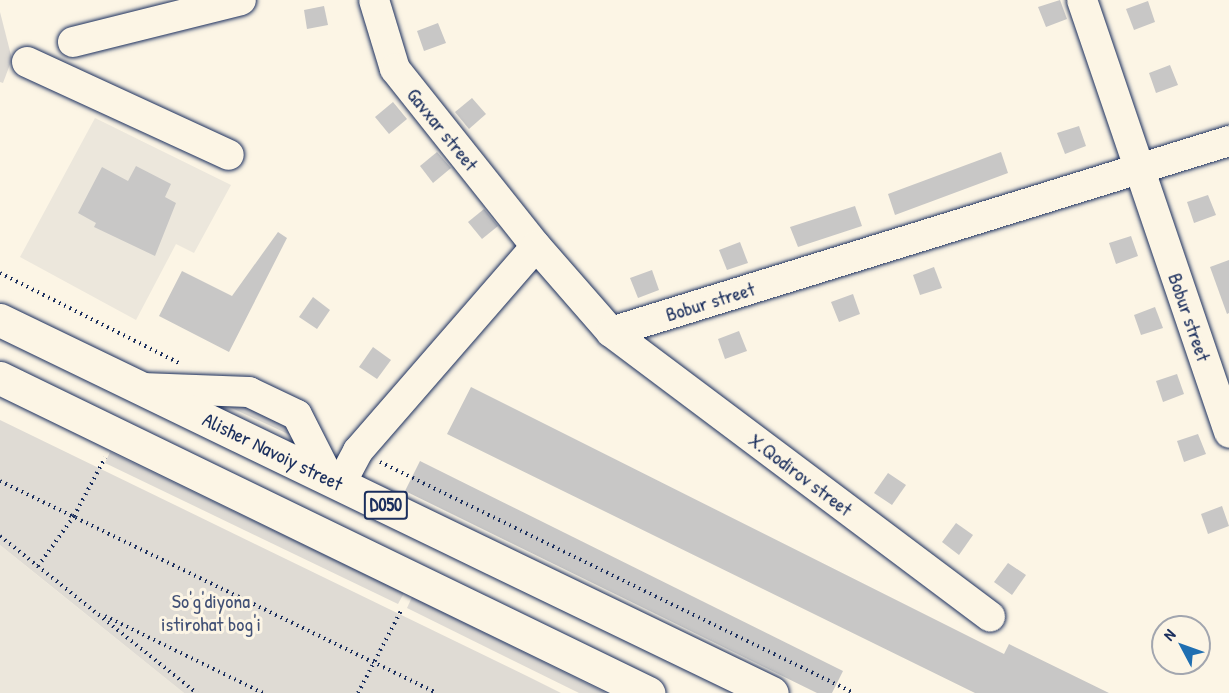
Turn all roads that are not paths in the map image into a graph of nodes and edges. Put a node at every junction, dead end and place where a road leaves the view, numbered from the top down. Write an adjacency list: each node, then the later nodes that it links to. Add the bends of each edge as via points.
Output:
1 (241, 0): 4 (street)
2 (374, 0): 9 (street, Gavxar street, via 395,69)
3 (1082, 0): 8 (street, Bobur street)
4 (73, 42)
5 (27, 62): 7 (street)
6 (1229, 141): 8 (street, Bobur street)
7 (229, 155)
8 (1139, 167): 11 (street, Bobur street); 14 (street, Bobur street)
9 (536, 246): 11 (street); 15 (street)
10 (0, 320): 13 (main road, Alisher Navoiy street / D050)
11 (611, 332): 16 (street, X.Qodirov street)
12 (0, 378): 17 (main road)
13 (142, 388): 15 (main road, Alisher Navoiy street / D050); 15 (street, via 249,392 297,415)
14 (1229, 433)
15 (335, 481): 18 (main road, Alisher Navoiy street / D050)
16 (990, 616)
17 (648, 693)
18 (772, 693)

